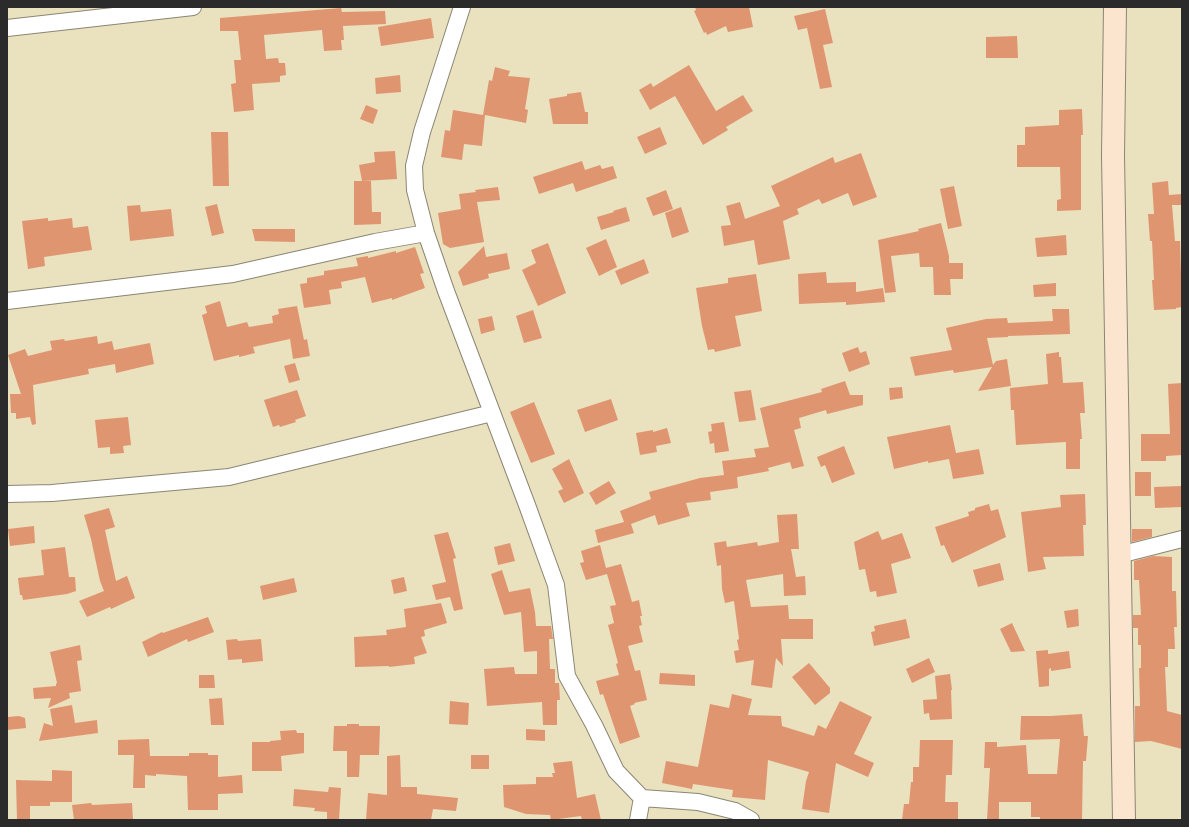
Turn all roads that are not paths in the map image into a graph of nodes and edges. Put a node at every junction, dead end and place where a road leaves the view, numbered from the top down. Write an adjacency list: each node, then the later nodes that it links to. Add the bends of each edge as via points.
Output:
1 (194, 7): 4 (street)
2 (462, 7): 5 (street, via 422,132 414,166 415,190)
3 (1115, 7): 10 (main road, via 1112,155)
4 (7, 28)
5 (426, 233): 6 (street, via 233,274); 7 (street)
6 (7, 301)
7 (492, 413): 8 (street, via 228,477 52,493); 11 (street, via 556,585 567,676 616,771)
8 (7, 494)
9 (1182, 539): 10 (street)
10 (1120, 555): 14 (main road)
11 (642, 798): 12 (street); 13 (street, via 698,802 734,811)
12 (638, 820)
13 (751, 820)
14 (1124, 820)

